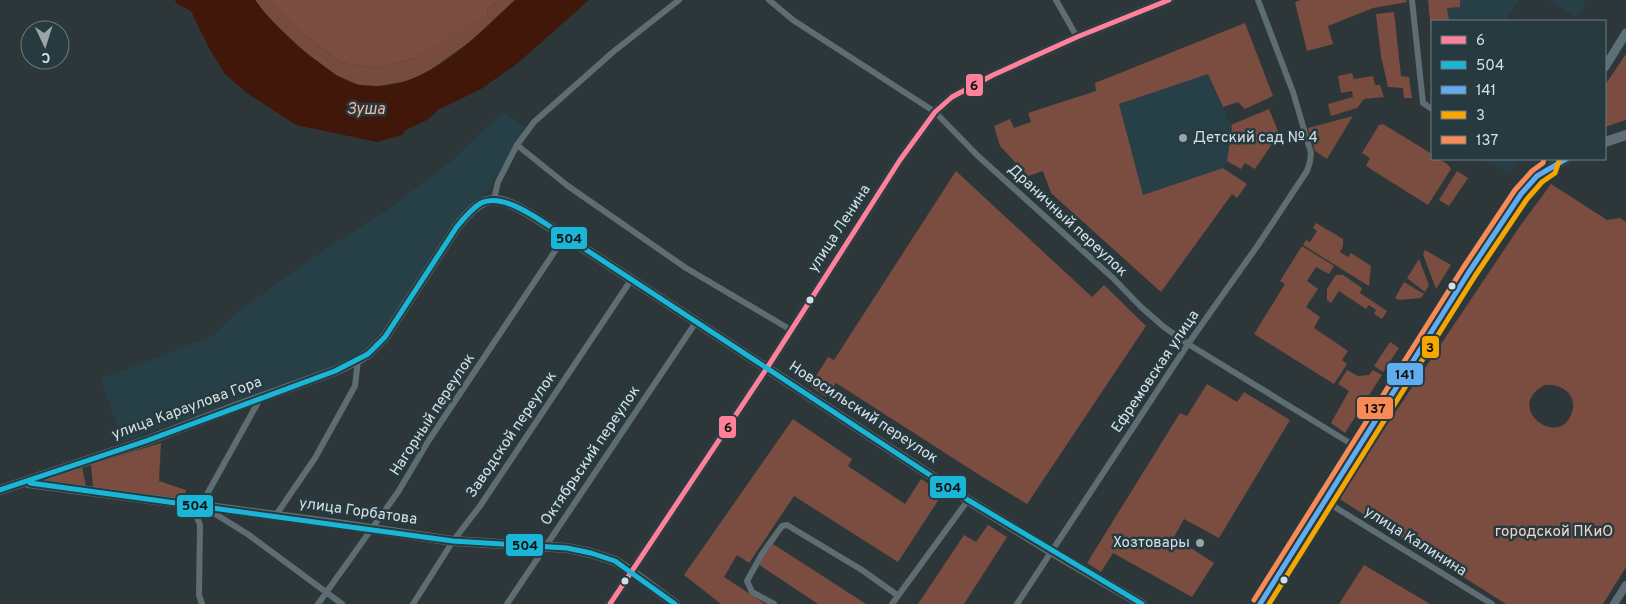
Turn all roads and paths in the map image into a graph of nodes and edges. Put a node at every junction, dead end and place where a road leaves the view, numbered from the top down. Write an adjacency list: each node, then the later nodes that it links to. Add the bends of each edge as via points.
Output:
1 (679, 0): 15 (street, via 613,52 534,122)
2 (769, 0): 7 (street, Драничный переулок)
3 (1056, 0): 9 (street)
4 (1168, 0): 9 (main road, улица Ленина)
5 (1258, 0): 22 (street, Ефремовская улица, via 1293,92 1311,153 1310,162 1254,252)
6 (1412, 0): 11 (street, via 1423,103)
7 (778, 3): 12 (street, Драничный переулок, via 793,20)
8 (1626, 33): 10 (main road)
9 (1077, 37): 12 (main road, улица Ленина, via 970,87)
10 (1606, 65)
11 (1431, 108)
12 (935, 112): 21 (main road, улица Ленина, via 900,160); 22 (street, Драничный переулок, via 1141,307)
13 (1626, 135): 14 (main road)
14 (1606, 142)
15 (517, 145): 17 (street, via 498,182); 21 (street, via 568,186 686,268)
16 (1551, 163): 26 (main road, via 1521,194)
17 (494, 199): 18 (main road, Новосильский переулок, via 509,202); 23 (main road, улица Караулова Гора, via 467,214 385,337)
18 (565, 236): 19 (main road, Новосильский переулок); 33 (street, Нагорный переулок)
19 (631, 280): 20 (main road, Новосильский переулок); 34 (street, Заводской переулок, via 480,506)
20 (696, 322): 24 (main road, Новосильский переулок); 35 (street, Октябрьский переулок)
21 (791, 330): 24 (main road, улица Ленина)
22 (1188, 344): 26 (street, Драничный переулок); 36 (street, Ефремовская улица)
23 (358, 360): 25 (main road, улица Караулова Гора); 32 (street, via 355,386 315,458)
24 (767, 368): 29 (main road, Новосильский переулок); 37 (main road, улица Ленина)
25 (262, 398): 27 (main road, улица Караулова Гора, via 146,442); 31 (street)
26 (1358, 448): 30 (main road)
27 (24, 482): 28 (main road, улица Караулова Гора); 31 (main road, улица Горбатова)
28 (0, 490)
29 (968, 500): 36 (main road, Новосильский переулок); 40 (street)
30 (1325, 501): 52 (main road); 53 (street, улица Калинина)
31 (196, 505): 32 (main road, улица Горбатова); 39 (street, via 249,535); 41 (street, via 200,525 199,595)
32 (276, 515): 33 (main road, улица Горбатова)
33 (372, 529): 34 (main road, улица Горбатова); 39 (street, Нагорный переулок)
34 (453, 541): 35 (main road, улица Горбатова); 44 (street, Заводской переулок)
35 (545, 546): 37 (main road, улица Горбатова, via 590,553 615,561); 45 (street, Октябрьский переулок)
36 (1051, 552): 50 (street, Ефремовская улица); 51 (main road, Новосильский переулок)
37 (632, 572): 46 (main road, улица Ленина); 47 (main road, улица Горбатова)
38 (1626, 585): 54 (street)
39 (326, 592): 42 (street, Нагорный переулок); 43 (street)
40 (897, 595): 48 (street, via 788,524 782,526 747,581 752,592); 49 (street)
41 (202, 604)
42 (318, 604)
43 (342, 604)
44 (413, 604)
45 (507, 604)
46 (610, 604)
47 (675, 604)
48 (774, 604)
49 (892, 604)
50 (1017, 604)
51 (1142, 604)
52 (1260, 604)
53 (1492, 604)
54 (1614, 604)

